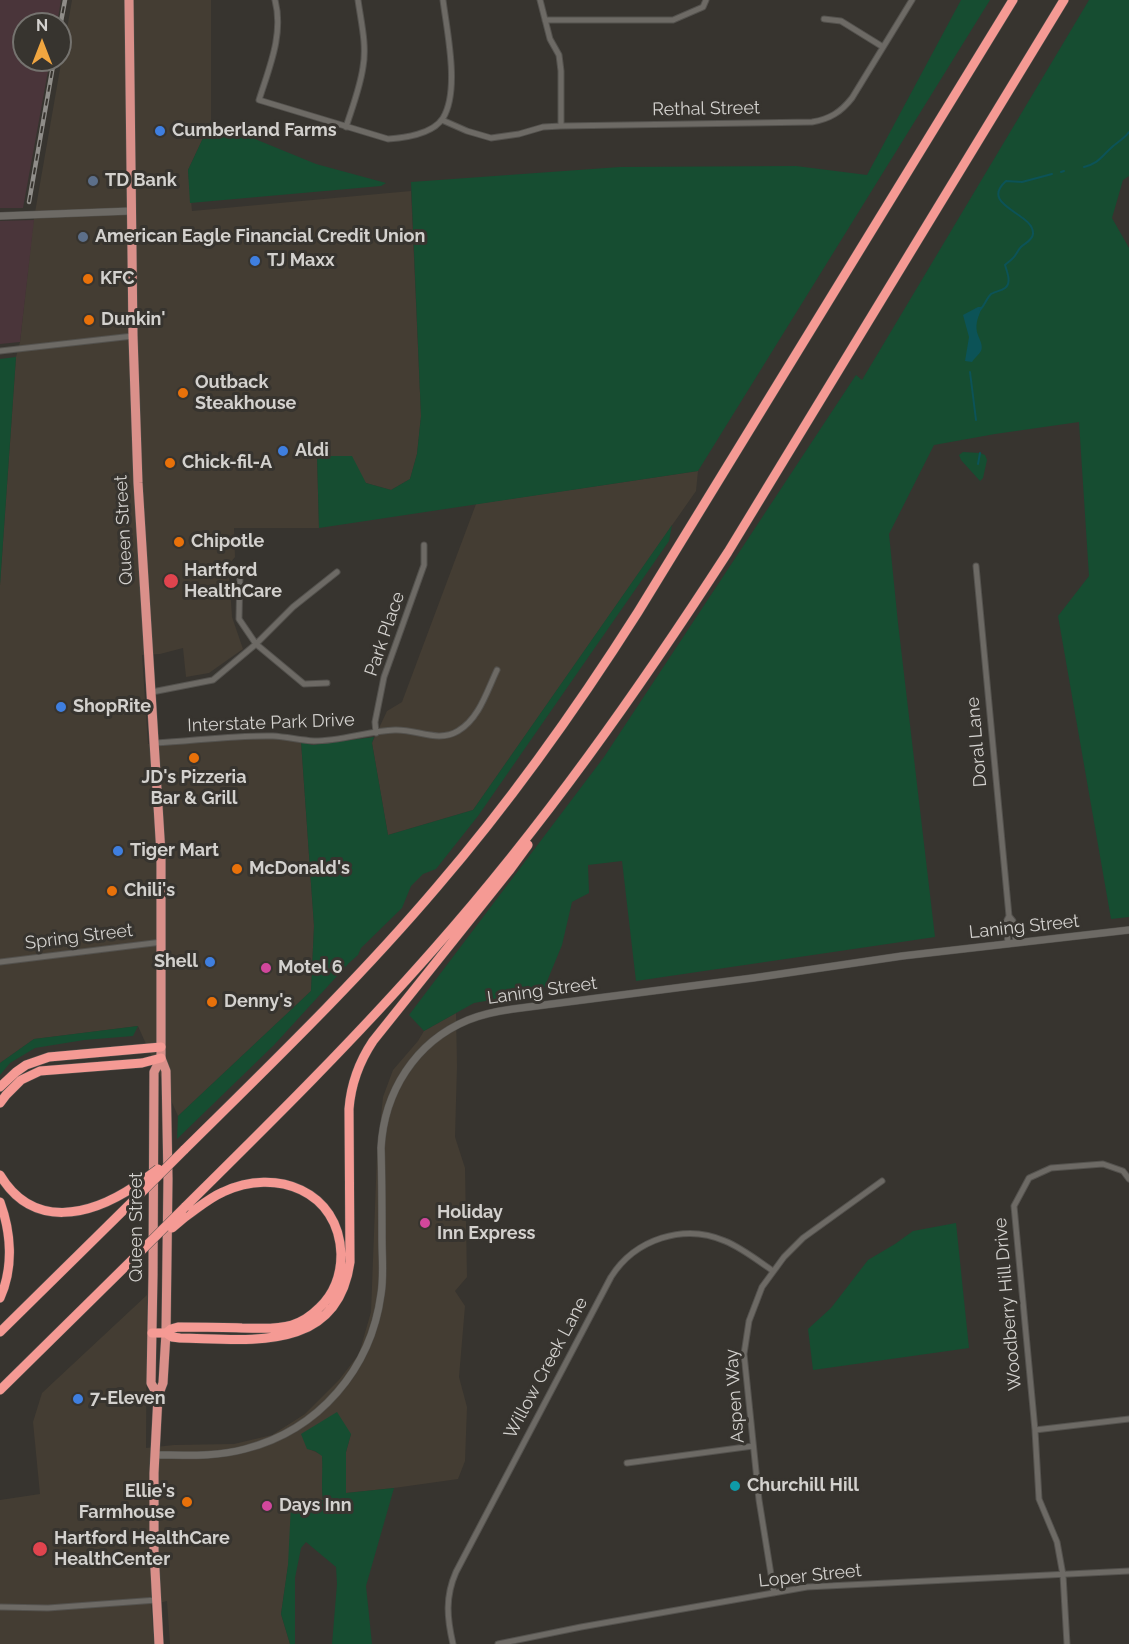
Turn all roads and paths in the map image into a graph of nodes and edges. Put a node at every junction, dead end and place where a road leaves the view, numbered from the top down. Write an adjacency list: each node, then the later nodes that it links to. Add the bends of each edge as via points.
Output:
1 (129, 0): 16 (highway, Queen Street)
2 (275, 0): 15 (street, via 276,48 259,100)
3 (358, 0): 15 (street, via 364,65)
4 (443, 0): 13 (street, via 452,67 451,94)
5 (540, 0): 11 (street)
6 (706, 0): 11 (street, via 703,7 672,20)
7 (912, 0): 12 (street, Rethal Street)
8 (1013, 0): 39 (highway, via 638,612 557,733 469,848 405,923 332,1003)
9 (1065, 0): 30 (highway, via 728,552)
10 (824, 19): 12 (street, via 841,21)
11 (545, 20): 14 (street, via 559,55)
12 (884, 47): 14 (street, Rethal Street, via 845,107 824,120)
13 (442, 120): 14 (street, Rethal Street, via 491,138); 15 (street, via 427,131 388,139)
14 (561, 126)
15 (346, 127)
16 (131, 211): 17 (street); 18 (highway, Queen Street)
17 (0, 216)
18 (133, 336): 19 (street); 27 (highway, Queen Street, via 138,489)
19 (0, 351)
20 (424, 545): 28 (street, Park Place, via 424,566 384,677)
21 (976, 566): 33 (street, Doral Lane, via 1006,922)
22 (240, 572): 24 (street, via 239,619)
23 (337, 572): 24 (street, via 293,607)
24 (256, 644): 26 (street, via 304,684); 27 (street, via 213,680)
25 (497, 670): 28 (street, Interstate Park Drive, via 476,714 457,732 443,736 397,730)
26 (327, 683)
27 (152, 692): 29 (highway, Queen Street)
28 (376, 733): 29 (street, Interstate Park Drive, via 314,741 250,736)
29 (155, 743): 32 (highway, Queen Street)
30 (589, 756): 44 (highway, via 434,949); 49 (highway, via 509,871 361,1061 349,1109 350,1262 346,1283 336,1303 307,1328 284,1336 180,1338)
31 (1129, 930): 33 (street, Laning Street)
32 (162, 942): 34 (street, Spring Street); 35 (highway, Queen Street)
33 (1012, 943): 55 (street, Laning Street, via 513,1009 455,1026 412,1061 387,1110 381,1148 382,1291 376,1323 349,1378 318,1412 275,1439 229,1452)
34 (0, 962)
35 (161, 1047): 36 (highway, Queen Street); 37 (highway, via 49,1057 26,1065)
36 (161, 1058): 38 (highway, via 40,1071 21,1080); 48 (highway, Queen Street, via 154,1072); 49 (highway, Queen Street, via 166,1071)
37 (0, 1087)
38 (0, 1103)
39 (184, 1150): 40 (highway, bridge, via 119,1197 97,1207 64,1213 29,1204); 47 (highway, bridge)
40 (0, 1175)
41 (1129, 1179): 53 (street, Woodberry Hill Drive, via 1123,1171 1103,1164 1051,1168 1029,1178 1014,1206)
42 (882, 1181): 45 (street, Aspen Way, via 803,1238)
43 (0, 1202): 46 (highway, via 10,1248)
44 (185, 1212): 49 (highway, via 237,1186 287,1184 320,1203 333,1221 340,1241 340,1271 321,1306 292,1325 178,1327); 50 (highway, bridge)
45 (773, 1271): 54 (street, Aspen Way, via 753,1307 745,1344); 63 (street, Willow Creek Lane, via 729,1242 691,1234 655,1240 636,1250 620,1266 456,1572 447,1607)
46 (0, 1298)
47 (0, 1332)
48 (152, 1333): 49 (highway); 51 (highway, Queen Street, via 151,1383)
49 (166, 1333): 51 (highway, Queen Street, via 163,1383)
50 (0, 1390)
51 (158, 1396): 55 (highway, Queen Street)
52 (1129, 1419): 53 (street)
53 (1035, 1430): 58 (street, Woodberry Hill Drive, via 1039,1499 1057,1542)
54 (753, 1446): 56 (street); 59 (street, Aspen Way)
55 (155, 1455): 60 (highway, Queen Street)
56 (627, 1463)
57 (1129, 1571): 58 (street, Loper Street)
58 (1064, 1575): 59 (street, Loper Street, via 807,1587); 65 (street, Woodberry Hill Drive)
59 (774, 1593): 64 (street, Loper Street)
60 (156, 1600): 61 (street, via 48,1608); 62 (highway, Queen Street)
61 (0, 1607)
62 (159, 1644)
63 (453, 1644)
64 (498, 1644)
65 (1067, 1644)

